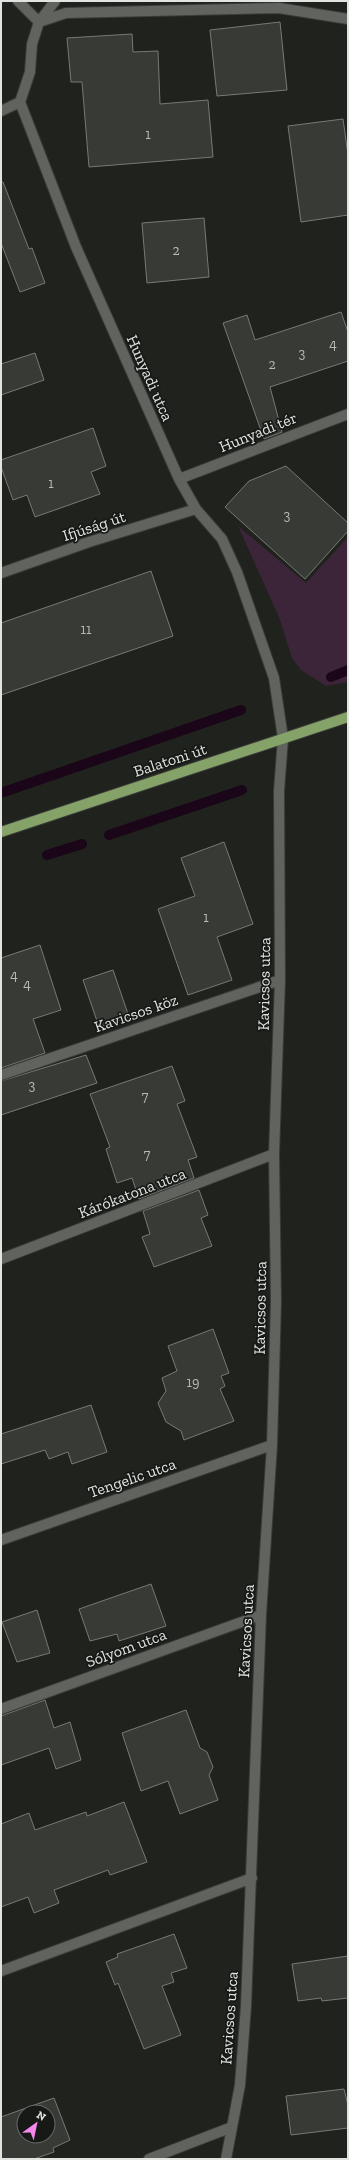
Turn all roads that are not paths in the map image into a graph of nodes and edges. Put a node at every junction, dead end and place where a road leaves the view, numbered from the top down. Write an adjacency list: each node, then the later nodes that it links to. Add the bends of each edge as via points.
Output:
1 (18, 1): 5 (street)
2 (55, 1): 5 (street)
3 (278, 4): 4 (street); 5 (street, via 66,13)
4 (348, 19)
5 (39, 22): 6 (street, via 32,44 30,72)
6 (20, 102): 7 (street); 9 (street, Hunyadi utca, via 76,247)
7 (1, 111)
8 (348, 414): 9 (street, Hunyadi tér)
9 (179, 479): 10 (street, Hunyadi utca)
10 (196, 509): 11 (street, Ifjúság út, via 89,542); 13 (street, Hunyadi utca, via 222,539 236,572 274,678)
11 (1, 573)
12 (348, 717): 13 (main road, Balatoni út)
13 (283, 738): 14 (main road, Balatoni út); 15 (street, Kavicsos utca, via 279,800)
14 (1, 832)
15 (280, 980): 16 (street, Kavicsos köz); 17 (street, Kavicsos utca)
16 (1, 1075)
17 (274, 1154): 18 (street, Kárókatona utca); 19 (street, Kavicsos utca, via 276,1302)
18 (1, 1260)
19 (272, 1445): 20 (street, Tengelic utca); 21 (street, Kavicsos utca)
20 (1, 1540)
21 (261, 1615): 22 (street, Sólyom utca); 23 (street, Kavicsos utca)
22 (1, 1709)
23 (252, 1878): 24 (street); 25 (street, Kavicsos utca, via 240,2085)
24 (1, 1971)
25 (232, 2127): 26 (street); 27 (street, Kavicsos utca)
26 (149, 2159)
27 (226, 2159)

